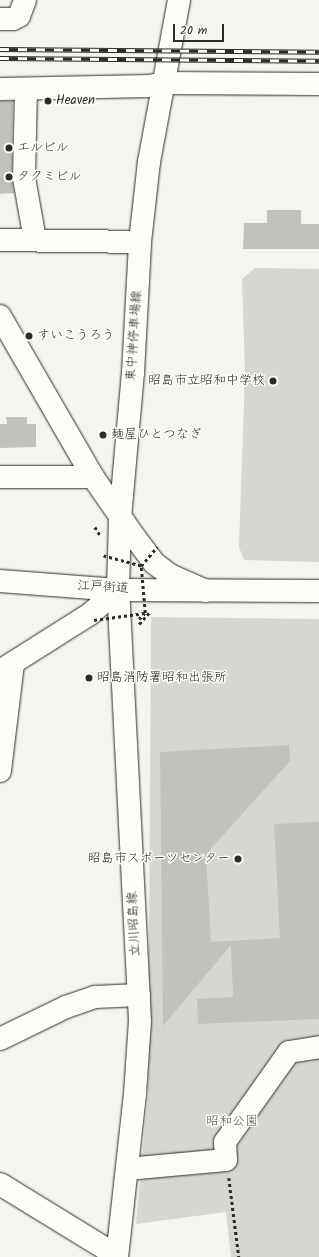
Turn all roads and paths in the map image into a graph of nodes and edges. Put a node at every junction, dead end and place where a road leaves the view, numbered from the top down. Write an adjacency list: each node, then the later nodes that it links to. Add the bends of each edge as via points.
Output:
1 (25, 0): 3 (street, via 19,16 13,19)
2 (179, 0): 4 (street)
3 (0, 19)
4 (164, 83): 5 (street); 7 (street, via 150,86); 10 (street, 東中神停車場線, via 150,162)
5 (319, 84)
6 (0, 89): 7 (street)
7 (26, 89): 9 (street, via 24,178)
8 (0, 240): 9 (street)
9 (35, 240): 10 (street)
10 (140, 242): 14 (street, 東中神停車場線, via 133,373)
11 (0, 316): 12 (street, 江戸街道)
12 (93, 477): 13 (street); 14 (street, 江戸街道)
13 (0, 478)
14 (120, 518): 19 (street, 東中神停車場線); 20 (street, 江戸街道, via 154,563 187,585)
15 (157, 547): 17 (path, bridge)
16 (103, 556): 17 (path, bridge)
17 (141, 566): 22 (path, bridge)
18 (0, 581): 19 (street, 江戸街道)
19 (118, 590): 20 (street, 江戸街道); 25 (street, via 90,614); 27 (street, 立川昭島線)
20 (206, 591): 21 (street, 江戸街道)
21 (319, 591)
22 (145, 613): 23 (path, via 135,624 137,627); 24 (path, bridge)
23 (149, 613)
24 (94, 620)
25 (3, 662): 26 (street)
26 (0, 771)
27 (139, 995): 28 (street, via 96,998 66,1007); 31 (street, 立川昭島線, via 138,1068)
28 (0, 1039)
29 (319, 1046): 30 (street, via 289,1052 225,1142)
30 (226, 1160): 31 (street); 34 (path)
31 (127, 1168): 33 (street, 立川昭島線)
32 (0, 1184): 33 (street)
33 (117, 1256)
34 (240, 1257)

